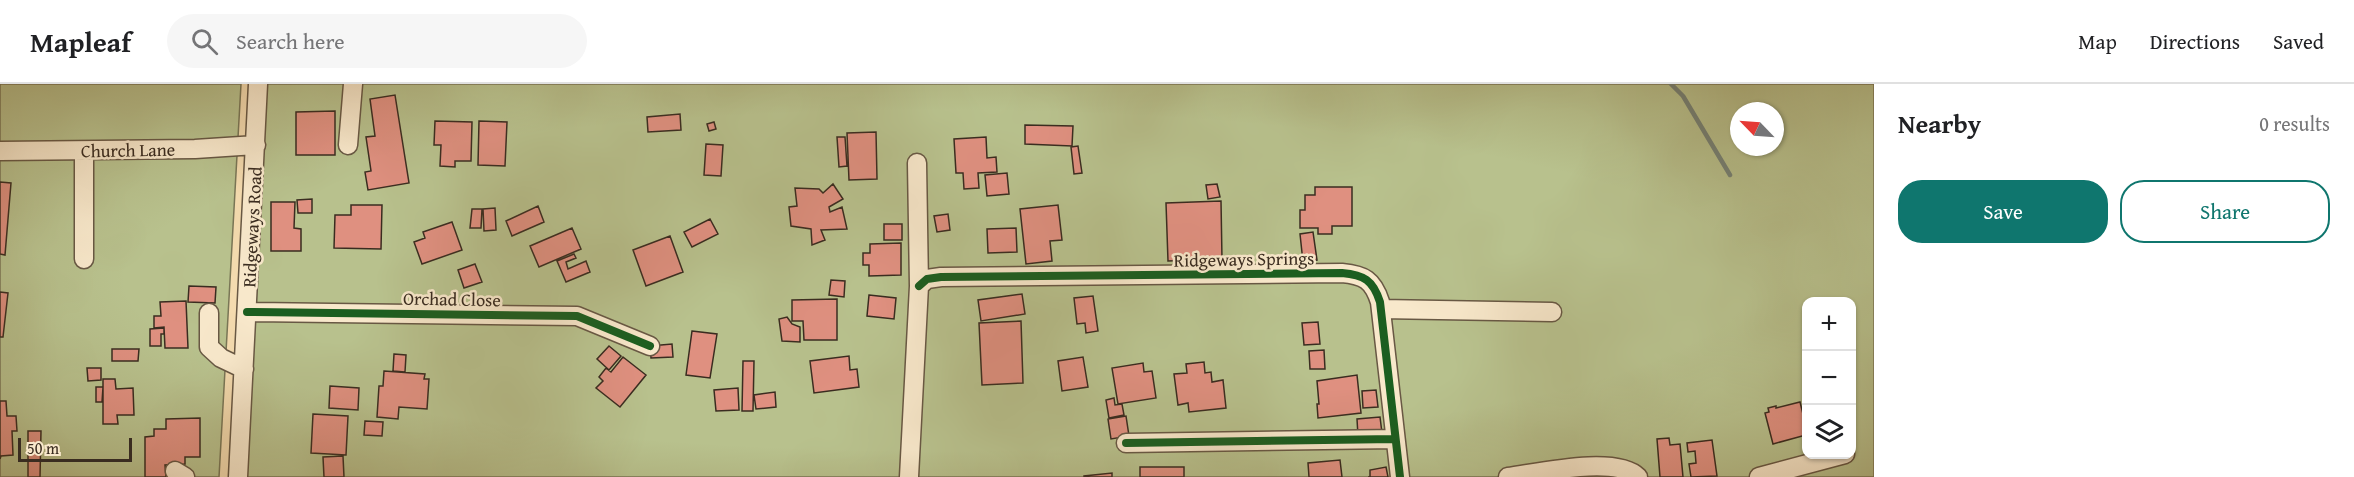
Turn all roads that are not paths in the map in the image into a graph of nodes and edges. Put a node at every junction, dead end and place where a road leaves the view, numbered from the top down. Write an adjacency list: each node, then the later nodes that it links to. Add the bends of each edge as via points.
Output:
1 (258, 84): 3 (street, Ridgeways Road)
2 (353, 84): 4 (street)
3 (256, 145): 6 (street, Church Lane); 11 (street, Ridgeways Road)
4 (348, 145)
5 (0, 151): 6 (street, Church Lane)
6 (84, 151): 8 (street)
7 (917, 163): 9 (street)
8 (84, 259)
9 (919, 286): 10 (street, Ridgeways Springs, via 927,279 941,277 1342,273 1370,280); 20 (street)
10 (1381, 309): 12 (street); 16 (street, Ridgeways Springs)
11 (247, 312): 14 (street, Orchad Close, via 577,316); 15 (street, Ridgeways Road)
12 (1552, 312)
13 (209, 313): 15 (street, via 209,347)
14 (650, 346)
15 (244, 369): 19 (street, Ridgeways Road)
16 (1395, 439): 17 (street); 21 (street, Ridgeways Springs)
17 (1126, 443)
18 (1827, 459): 24 (street)
19 (238, 477)
20 (909, 477)
21 (1400, 477)
22 (1508, 477): 23 (street, via 1603,467 1624,469)
23 (1638, 477)
24 (1758, 477)

